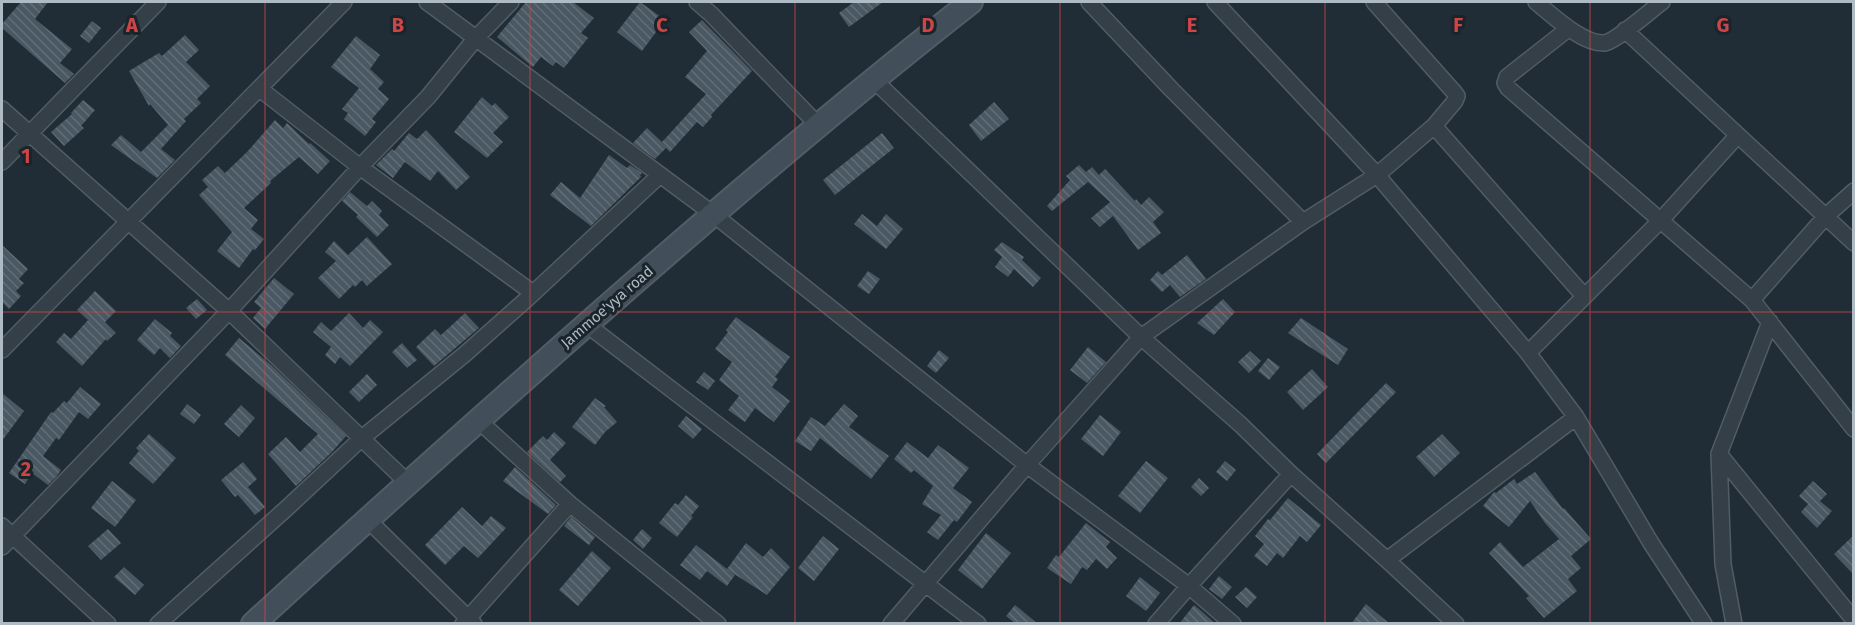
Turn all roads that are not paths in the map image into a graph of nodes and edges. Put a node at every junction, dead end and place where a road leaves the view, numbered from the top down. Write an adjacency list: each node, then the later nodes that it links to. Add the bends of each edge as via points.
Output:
1 (158, 2): 22 (street)
2 (344, 2): 18 (street)
3 (427, 2): 16 (street)
4 (511, 2): 16 (street)
5 (697, 2): 13 (street)
6 (721, 2): 13 (street)
7 (971, 2): 17 (main road, Jammoe'yya road)
8 (1089, 2): 33 (street)
9 (1215, 2): 27 (street)
10 (1374, 2): 21 (street, via 1457,96)
11 (1536, 2): 14 (street)
12 (1662, 2): 15 (street)
13 (711, 14): 20 (street)
14 (1568, 29): 15 (street, via 1604,43); 31 (street, via 1507,77 1505,83)
15 (1625, 30): 23 (street)
16 (476, 38): 25 (street, via 428,97); 26 (street)
17 (873, 79): 20 (main road, Jammoe'yya road); 41 (street)
18 (260, 88): 25 (street); 32 (street)
19 (2, 109): 22 (street)
20 (819, 125): 29 (main road, Jammoe'yya road)
21 (1434, 126): 27 (street); 36 (street)
22 (28, 133): 24 (street); 32 (street)
23 (1738, 135): 30 (street); 31 (street)
24 (2, 162)
25 (360, 167): 35 (street); 38 (street)
26 (660, 175): 29 (street); 35 (street)
27 (1377, 175): 33 (street); 43 (street)
28 (1854, 191): 30 (street)
29 (713, 214): 40 (main road, Jammoe'yya road); 49 (street)
30 (1826, 216): 34 (street); 37 (street)
31 (1661, 220): 36 (street); 37 (street)
32 (128, 221): 38 (street); 42 (street)
33 (1303, 222): 41 (street)
34 (1854, 243)
35 (533, 293): 47 (street)
36 (1584, 296): 43 (street)
37 (1752, 300): 39 (street)
38 (229, 311): 47 (street); 54 (street)
39 (1770, 322): 46 (street); 48 (street)
40 (586, 324): 45 (main road, Jammoe'yya road); 57 (street)
41 (1141, 337): 49 (street); 50 (street)
42 (2, 350)
43 (1528, 353): 44 (street)
44 (1576, 417): 56 (street); 70 (street)
45 (478, 420): 51 (main road, Jammoe'yya road); 52 (street)
46 (1854, 429)
47 (362, 438): 51 (street); 62 (street)
48 (1719, 454): 59 (street); 71 (street, via 1723,564)
49 (1027, 465): 57 (street); 58 (street)
50 (1291, 474): 56 (street); 58 (street)
51 (408, 483): 53 (main road, Jammoe'yya road)
52 (570, 504): 60 (street); 64 (street)
53 (367, 519): 60 (street); 63 (main road, Jammoe'yya road)
54 (7, 531): 55 (street); 61 (street)
55 (2, 547)
56 (1387, 560): 69 (street)
57 (925, 583): 65 (street); 66 (street)
58 (1188, 586): 67 (street); 68 (street)
59 (1854, 620)
60 (468, 622)
61 (108, 624)
62 (158, 624)
63 (254, 624)
64 (718, 624)
65 (891, 624)
66 (978, 624)
67 (1156, 624)
68 (1233, 624)
69 (1456, 624)
70 (1704, 624)
71 (1734, 624)

